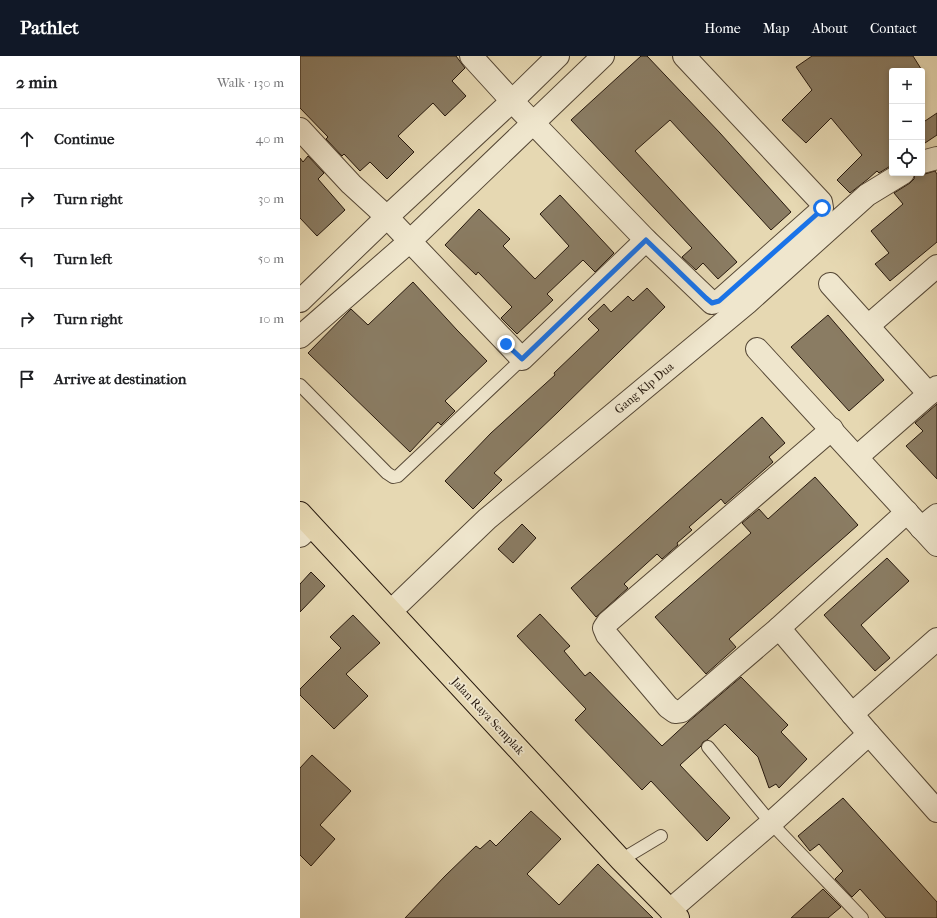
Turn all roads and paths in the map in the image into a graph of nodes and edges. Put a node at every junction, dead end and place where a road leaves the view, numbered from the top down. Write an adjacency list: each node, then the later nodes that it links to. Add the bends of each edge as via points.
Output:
1 (471, 56): 5 (street)
2 (558, 56): 5 (street)
3 (603, 56): 6 (street)
4 (684, 56): 12 (street, via 821,202 822,208 719,301 712,303)
5 (512, 101): 6 (street); 11 (street)
6 (533, 123): 12 (street); 13 (street)
7 (300, 129): 11 (street, via 351,184)
8 (937, 158): 9 (street)
9 (925, 161)
10 (898, 176): 29 (street, Gang Klp Dua, via 867,195 747,303 487,518)
11 (387, 217): 13 (street); 16 (street)
12 (646, 240): 20 (street)
13 (410, 241): 18 (street); 20 (street)
14 (937, 266): 17 (street)
15 (830, 284): 17 (street)
16 (300, 300)
17 (868, 326): 22 (street)
18 (300, 337)
19 (757, 349): 23 (street)
20 (522, 359): 21 (lane, via 394,477 387,473)
21 (300, 385)
22 (933, 390): 24 (street)
23 (832, 429): 24 (street); 30 (street, via 604,628 617,647 675,712 682,711)
24 (857, 457): 25 (street)
25 (907, 512): 26 (street); 30 (street)
26 (929, 522): 28 (street)
27 (304, 525): 29 (main road, Jalan Raya Semplak)
28 (937, 545)
29 (391, 611): 38 (main road, Jalan Raya Semplak)
30 (778, 628): 32 (street)
31 (937, 639): 32 (street)
32 (852, 714): 33 (street)
33 (869, 734): 35 (street); 36 (street)
34 (708, 747): 36 (lane)
35 (934, 803)
36 (771, 823): 39 (street); 40 (lane)
37 (661, 836): 38 (lane)
38 (630, 855): 39 (main road, Jalan Raya Semplak)
39 (674, 914)
40 (862, 918)

